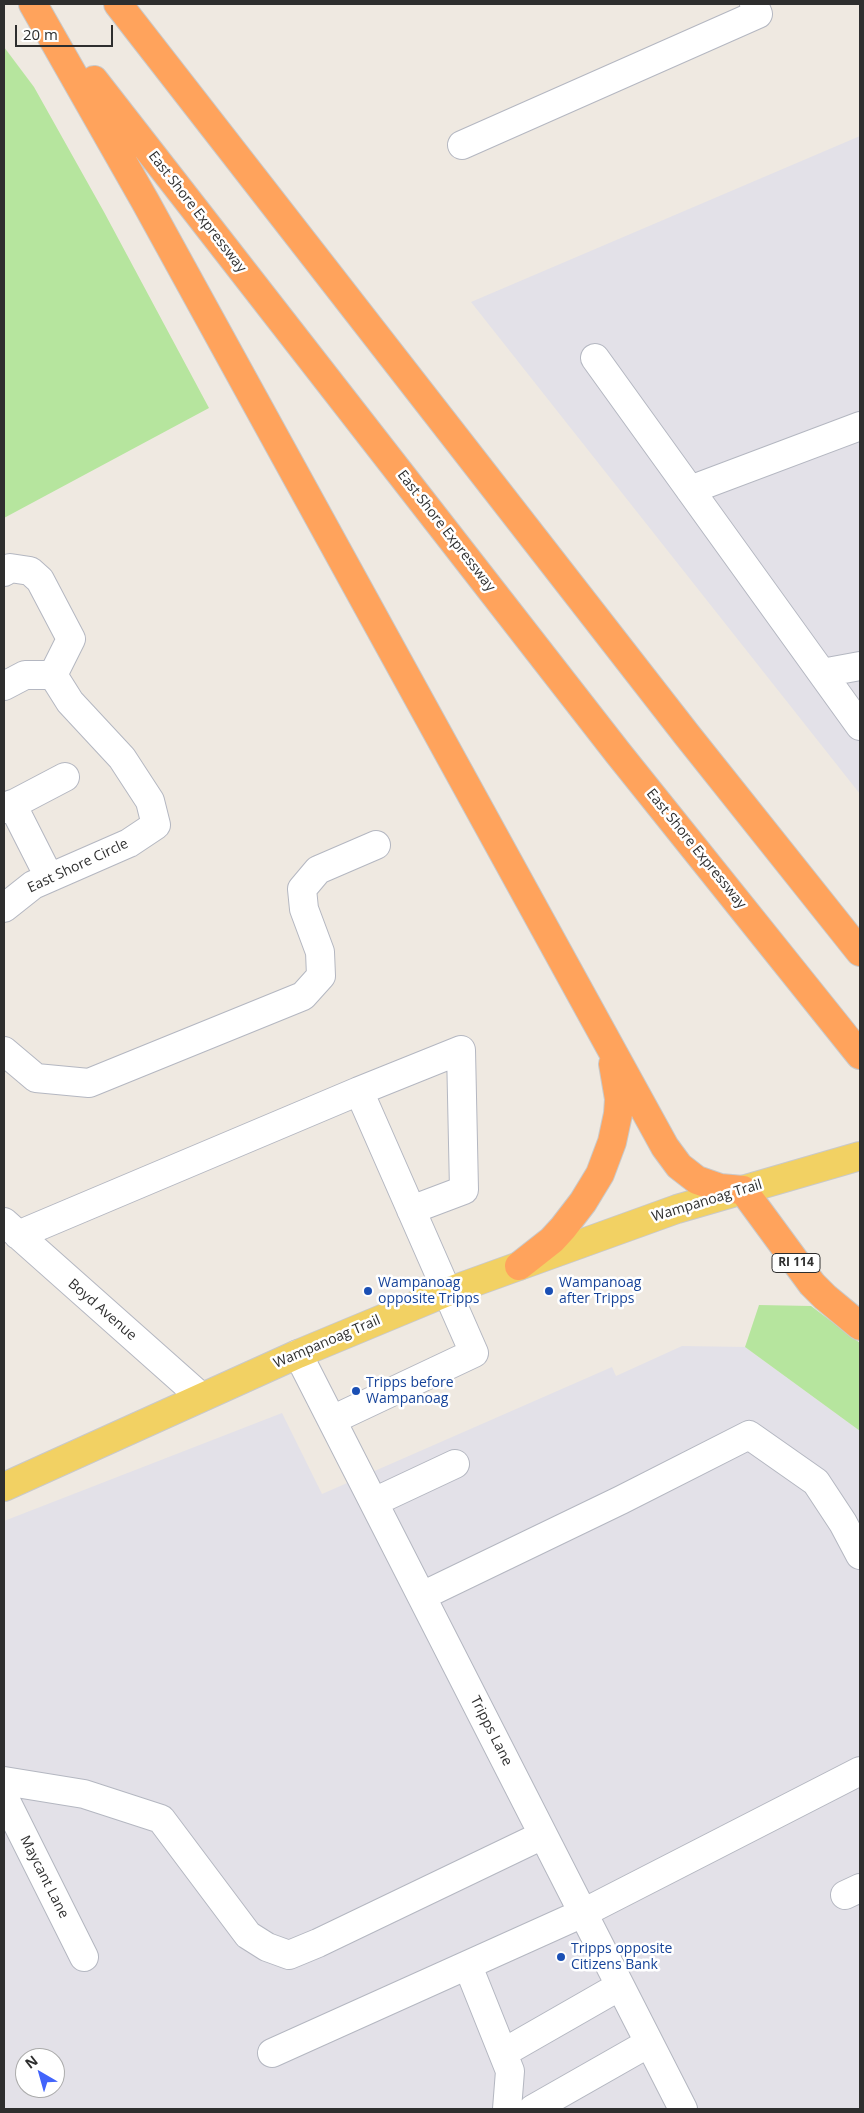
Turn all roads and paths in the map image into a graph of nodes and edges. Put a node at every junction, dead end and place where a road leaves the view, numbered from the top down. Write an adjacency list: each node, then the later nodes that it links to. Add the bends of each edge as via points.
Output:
1 (34, 4): 20 (highway); 22 (highway, East Shore Expressway, via 618,753)
2 (118, 4): 19 (highway)
3 (754, 4): 4 (street, via 758,14)
4 (462, 145)
5 (595, 358): 7 (street)
6 (860, 426): 7 (street)
7 (690, 490): 10 (street)
8 (4, 572): 11 (street, via 10,568 30,571 40,580 71,639)
9 (860, 666): 10 (street)
10 (822, 673): 13 (street)
11 (53, 675): 12 (street, via 25,675); 17 (street, East Shore Circle, via 70,702 122,758 150,801 156,825 129,843)
12 (4, 686)
13 (860, 726)
14 (65, 776): 15 (street)
15 (8, 807): 17 (street)
16 (376, 844): 21 (street, via 318,870 302,889 304,909 320,952 320,976 303,996 89,1083 36,1078)
17 (49, 877): 18 (street, East Shore Circle)
18 (4, 908)
19 (860, 952)
20 (601, 1029): 25 (highway, via 665,1147 679,1166 708,1185); 28 (highway, via 612,1056 617,1085 618,1114 612,1142 592,1189 574,1215 552,1240)
21 (4, 1052)
22 (860, 1055)
23 (359, 1091): 26 (street); 26 (street, via 462,1050 464,1190); 27 (street)
24 (848, 1159): 25 (main road, Wampanoag Trail)
25 (743, 1190): 28 (main road, Wampanoag Trail, via 660,1215); 30 (highway, RI 114, via 812,1284)
26 (411, 1210): 29 (street)
27 (11, 1228): 32 (street, Boyd Avenue)
28 (519, 1266): 29 (main road, Wampanoag Trail)
29 (447, 1292): 31 (main road, Wampanoag Trail); 33 (street, via 474,1353)
30 (860, 1326)
31 (298, 1354): 32 (main road, Wampanoag Trail); 33 (street, Tripps Lane)
32 (201, 1398): 35 (main road, Wampanoag Trail)
33 (332, 1420): 36 (street, Tripps Lane)
34 (455, 1464): 36 (street)
35 (4, 1487)
36 (374, 1502): 39 (street, Tripps Lane)
37 (852, 1526): 38 (street); 39 (street, via 816,1482 749,1435)
38 (860, 1555)
39 (422, 1596): 43 (street, Tripps Lane)
40 (860, 1771): 44 (street)
41 (4, 1781): 43 (street, via 84,1794 161,1819 248,1935 289,1955)
42 (4, 1797): 45 (street, Maycant Lane)
43 (544, 1835): 44 (street, Tripps Lane)
44 (583, 1913): 46 (street); 47 (street, Tripps Lane)
45 (84, 1957)
46 (468, 1966): 49 (street); 50 (street)
47 (620, 1986): 48 (street, Tripps Lane); 50 (street)
48 (649, 2043): 52 (street); 53 (street, Tripps Lane)
49 (272, 2053)
50 (502, 2053): 51 (street, via 510,2071)
51 (507, 2109)
52 (533, 2109)
53 (683, 2109)

